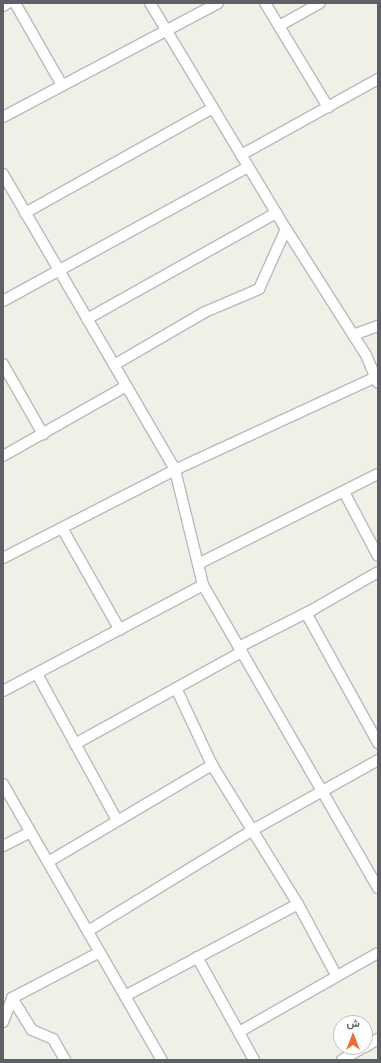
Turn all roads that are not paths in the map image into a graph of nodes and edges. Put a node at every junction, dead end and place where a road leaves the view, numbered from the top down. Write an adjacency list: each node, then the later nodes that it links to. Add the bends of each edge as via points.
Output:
1 (150, 3): 7 (street)
2 (218, 3): 7 (street)
3 (265, 3): 6 (street)
4 (320, 3): 6 (street)
5 (8, 4): 9 (street)
6 (279, 26): 10 (street)
7 (166, 30): 9 (street); 11 (street)
8 (378, 79): 10 (street)
9 (62, 85): 12 (street)
10 (328, 107): 13 (street)
11 (213, 108): 13 (street); 17 (street)
12 (3, 117)
13 (241, 155): 14 (street)
14 (248, 167): 18 (street); 20 (street)
15 (3, 174): 16 (street)
16 (7, 189): 17 (street)
17 (25, 213): 20 (street)
18 (276, 213): 19 (street); 22 (street)
19 (286, 229): 24 (street); 26 (street, via 259,289 205,312)
20 (59, 270): 21 (street); 22 (street)
21 (3, 301)
22 (87, 319): 26 (street)
23 (378, 326): 24 (street)
24 (353, 335): 27 (street)
25 (3, 364): 29 (street)
26 (114, 365): 28 (street)
27 (377, 380): 31 (street)
28 (126, 386): 29 (street); 31 (street)
29 (43, 434): 30 (street)
30 (3, 456)
31 (175, 470): 34 (street); 37 (street)
32 (378, 474): 33 (street)
33 (344, 492): 35 (street); 37 (street)
34 (62, 528): 36 (street); 41 (street)
35 (378, 556)
36 (3, 558)
37 (198, 564): 39 (street)
38 (378, 572): 40 (street)
39 (203, 586): 41 (street); 42 (street)
40 (306, 613): 42 (street); 47 (street)
41 (120, 630): 43 (street)
42 (240, 650): 44 (street); 51 (street)
43 (37, 674): 45 (street); 46 (street)
44 (176, 688): 46 (street); 49 (street)
45 (3, 691)
46 (75, 744): 52 (street)
47 (378, 744)
48 (378, 760): 51 (street)
49 (212, 765): 52 (street); 53 (street)
50 (3, 784): 54 (street)
51 (322, 790): 53 (street); 57 (street)
52 (117, 820): 56 (street)
53 (251, 831): 58 (street); 59 (street)
54 (31, 832): 55 (street); 56 (street)
55 (3, 846)
56 (48, 862): 59 (street)
57 (378, 888)
58 (298, 904): 62 (street); 63 (street)
59 (88, 931): 60 (street)
60 (100, 952): 64 (street); 65 (street)
61 (378, 952): 63 (street)
62 (196, 957): 64 (street); 67 (street)
63 (336, 975): 67 (street)
64 (125, 996): 70 (street)
65 (12, 998): 66 (street); 69 (street, via 32,1030 53,1040)
66 (3, 1022)
67 (239, 1032): 71 (street)
68 (351, 1055): 72 (street)
69 (65, 1060)
70 (162, 1060)
71 (254, 1060)
72 (342, 1060)

